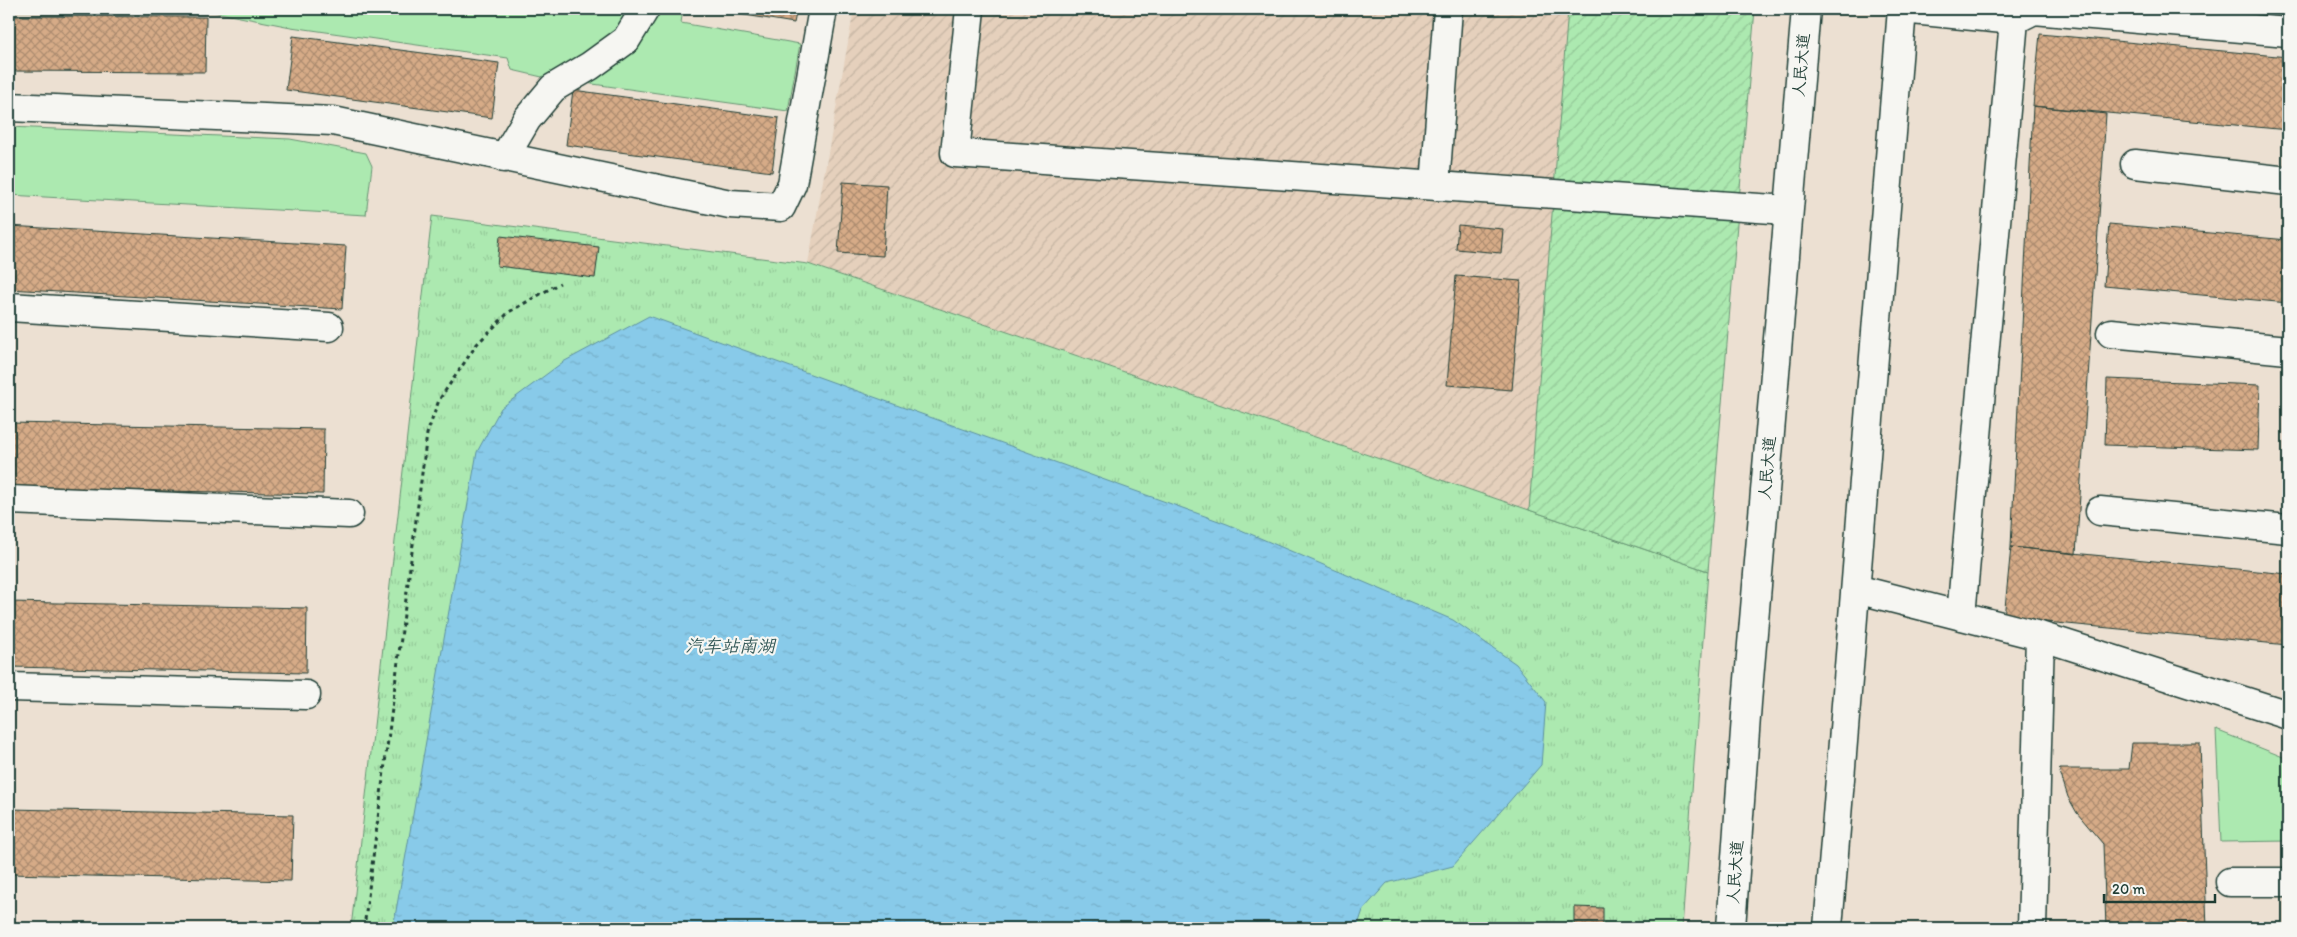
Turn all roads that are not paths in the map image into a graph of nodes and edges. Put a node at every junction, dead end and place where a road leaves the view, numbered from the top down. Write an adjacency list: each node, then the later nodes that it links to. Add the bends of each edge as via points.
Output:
1 (645, 9): 10 (main road, via 626,40 553,88 526,119)
2 (822, 9): 10 (main road, via 792,184 781,208 730,204)
3 (970, 9): 13 (main road, via 955,153)
4 (1448, 9): 13 (main road)
5 (1806, 9): 14 (main road, 人民大道)
6 (1902, 9): 7 (main road); 23 (main road)
7 (2015, 14): 8 (main road, via 2034,10); 24 (main road)
8 (2288, 32)
9 (9, 107): 10 (main road, via 333,121)
10 (504, 158)
11 (2135, 164): 12 (main road)
12 (2288, 180)
13 (1436, 186): 14 (main road)
14 (1788, 210): 31 (main road, 人民大道)
15 (9, 308): 16 (main road)
16 (329, 327)
17 (2112, 333): 18 (main road)
18 (2288, 350)
19 (9, 500): 21 (main road)
20 (2100, 511): 22 (main road)
21 (350, 514)
22 (2288, 529)
23 (1856, 589): 24 (main road); 32 (main road)
24 (1960, 616): 25 (main road)
25 (2040, 636): 28 (main road); 33 (main road)
26 (9, 687): 27 (main road)
27 (306, 695)
28 (2288, 715)
29 (2230, 882): 30 (main road)
30 (2288, 882)
31 (1730, 928)
32 (1828, 928)
33 (2032, 928)

